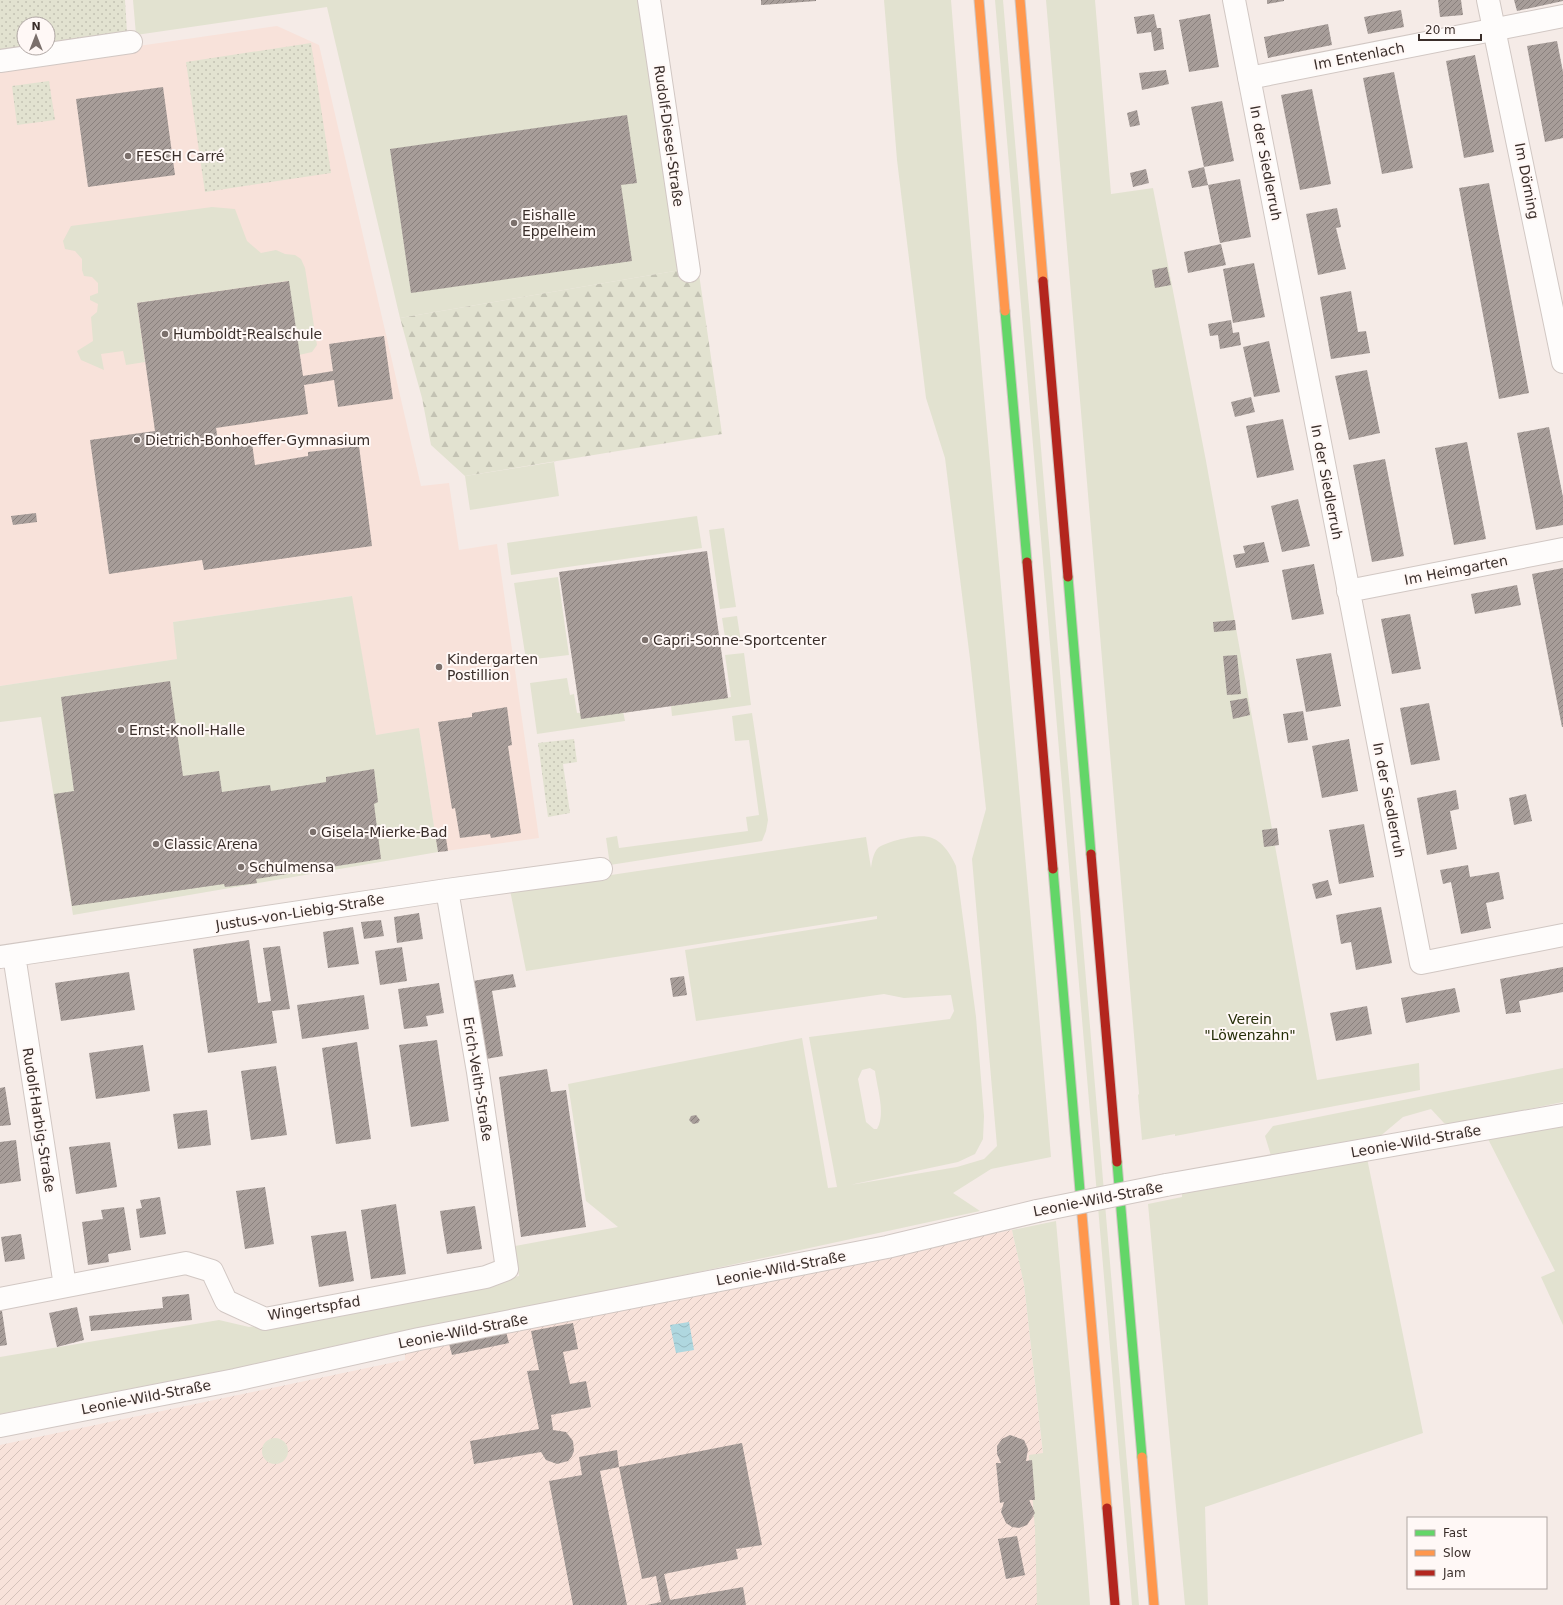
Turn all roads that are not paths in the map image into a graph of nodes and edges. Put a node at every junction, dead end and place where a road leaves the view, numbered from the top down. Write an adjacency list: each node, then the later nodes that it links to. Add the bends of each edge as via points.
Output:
1 (979, 0): 24 (highway)
2 (1020, 0): 25 (highway)
3 (1234, 0): 10 (street, In der Siedlerruh)
4 (1488, 0): 7 (street, Im Dörning)
5 (650, 7): 11 (street, Rudolf-Diesel-Straße)
6 (1563, 16): 7 (street, Im Entenlach)
7 (1496, 29): 10 (street, Im Entenlach); 12 (street, Im Dörning)
8 (131, 42): 9 (street)
9 (0, 61)
10 (1249, 78): 14 (street, In der Siedlerruh)
11 (688, 272)
12 (1563, 362)
13 (1563, 550): 14 (street, Im Heimgarten)
14 (1348, 591): 17 (street, In der Siedlerruh, via 1421,963)
15 (601, 869): 16 (street, Justus-von-Liebig-Straße)
16 (447, 890): 18 (street, Justus-von-Liebig-Straße); 20 (street, Erich-Veith-Straße, via 478,1072)
17 (1563, 936)
18 (7, 956): 21 (street, Rudolf-Harbig-Straße)
19 (1563, 1115): 23 (street, Leonie-Wild-Straße, bridge, via 1166,1185 1037,1211 880,1248 419,1339 227,1382)
20 (507, 1269): 21 (street, Wingertspfad, via 486,1277 265,1319 226,1301 212,1271 186,1263)
21 (65, 1286): 22 (street, Wingertspfad)
22 (0, 1299)
23 (0, 1426)
24 (1115, 1605)
25 (1154, 1605)

